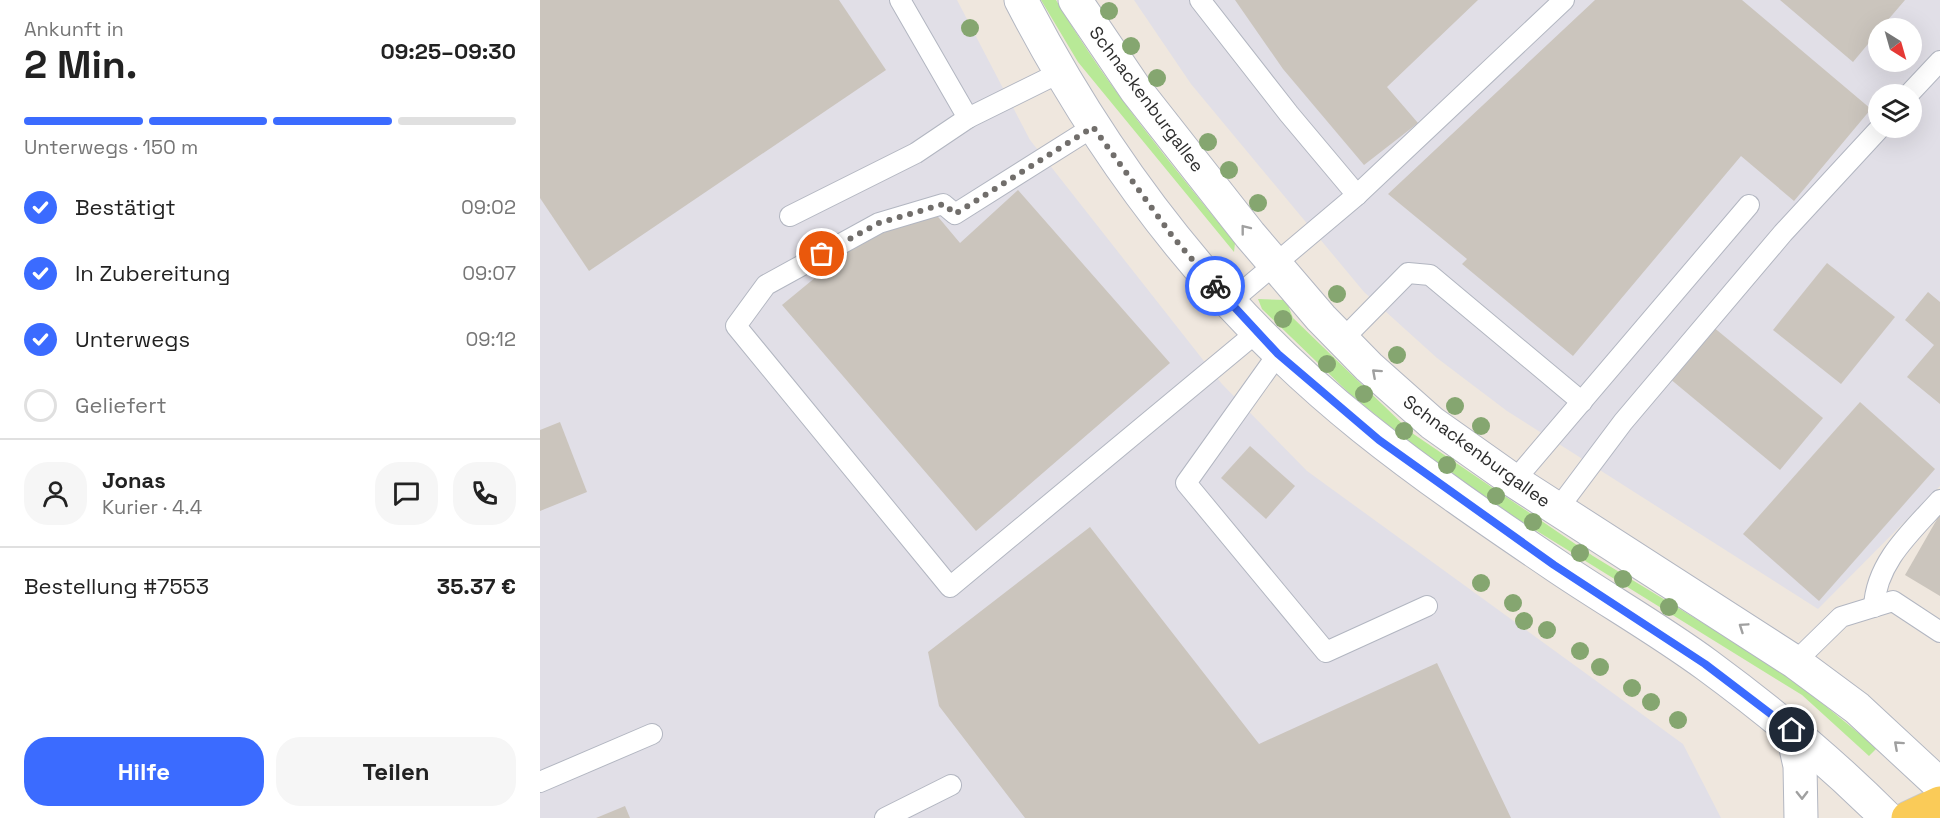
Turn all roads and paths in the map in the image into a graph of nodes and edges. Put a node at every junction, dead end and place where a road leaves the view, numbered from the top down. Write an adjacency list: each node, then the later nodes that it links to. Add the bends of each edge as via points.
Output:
1 (900, 0): 9 (lane)
2 (1021, 0): 7 (main road)
3 (1075, 0): 15 (main road, Schnackenburgallee, one-way to 3, via 1136,90)
4 (1200, 0): 12 (lane)
5 (1564, 0): 12 (lane)
6 (1940, 61): 8 (lane)
7 (1059, 74): 9 (lane); 10 (main road)
8 (1918, 84)
9 (968, 118): 14 (lane, via 916,153)
10 (1093, 127): 16 (main road, via 1173,237); 18 (lane, via 955,214 944,204 879,223 766,285 736,326 950,587)
11 (1871, 138): 22 (lane, via 1775,242 1623,422)
12 (1357, 195): 15 (lane)
13 (1749, 205): 19 (lane)
14 (790, 216)
15 (1275, 266): 16 (lane); 17 (main road, Schnackenburgallee)
16 (1228, 303): 18 (main road)
17 (1342, 340): 19 (lane, via 1408,273 1430,275); 20 (main road, Schnackenburgallee, one-way to 17, via 1432,423)
18 (1268, 343): 23 (lane, via 1186,483 1326,652); 27 (main road, via 1361,425 1425,474 1705,664)
19 (1582, 402): 20 (lane)
20 (1514, 481): 22 (main road, Schnackenburgallee)
21 (1940, 500): 24 (lane, via 1896,549 1875,587)
22 (1557, 510): 26 (main road, Schnackenburgallee, one-way to 22)
23 (1427, 606)
24 (1874, 607): 25 (lane, via 1893,601); 26 (lane, via 1841,617)
25 (1940, 632)
26 (1795, 662): 31 (main road, Schnackenburgallee, one-way to 26, via 1857,708)
27 (1792, 730): 34 (main road, one-way to 34, via 1800,766); 35 (main road)
28 (652, 734): 29 (lane)
29 (540, 782)
30 (951, 785): 33 (lane)
31 (1940, 786)
32 (1940, 803): 36 (main road)
33 (885, 818)
34 (1801, 818)
35 (1887, 818)
36 (1908, 818)

